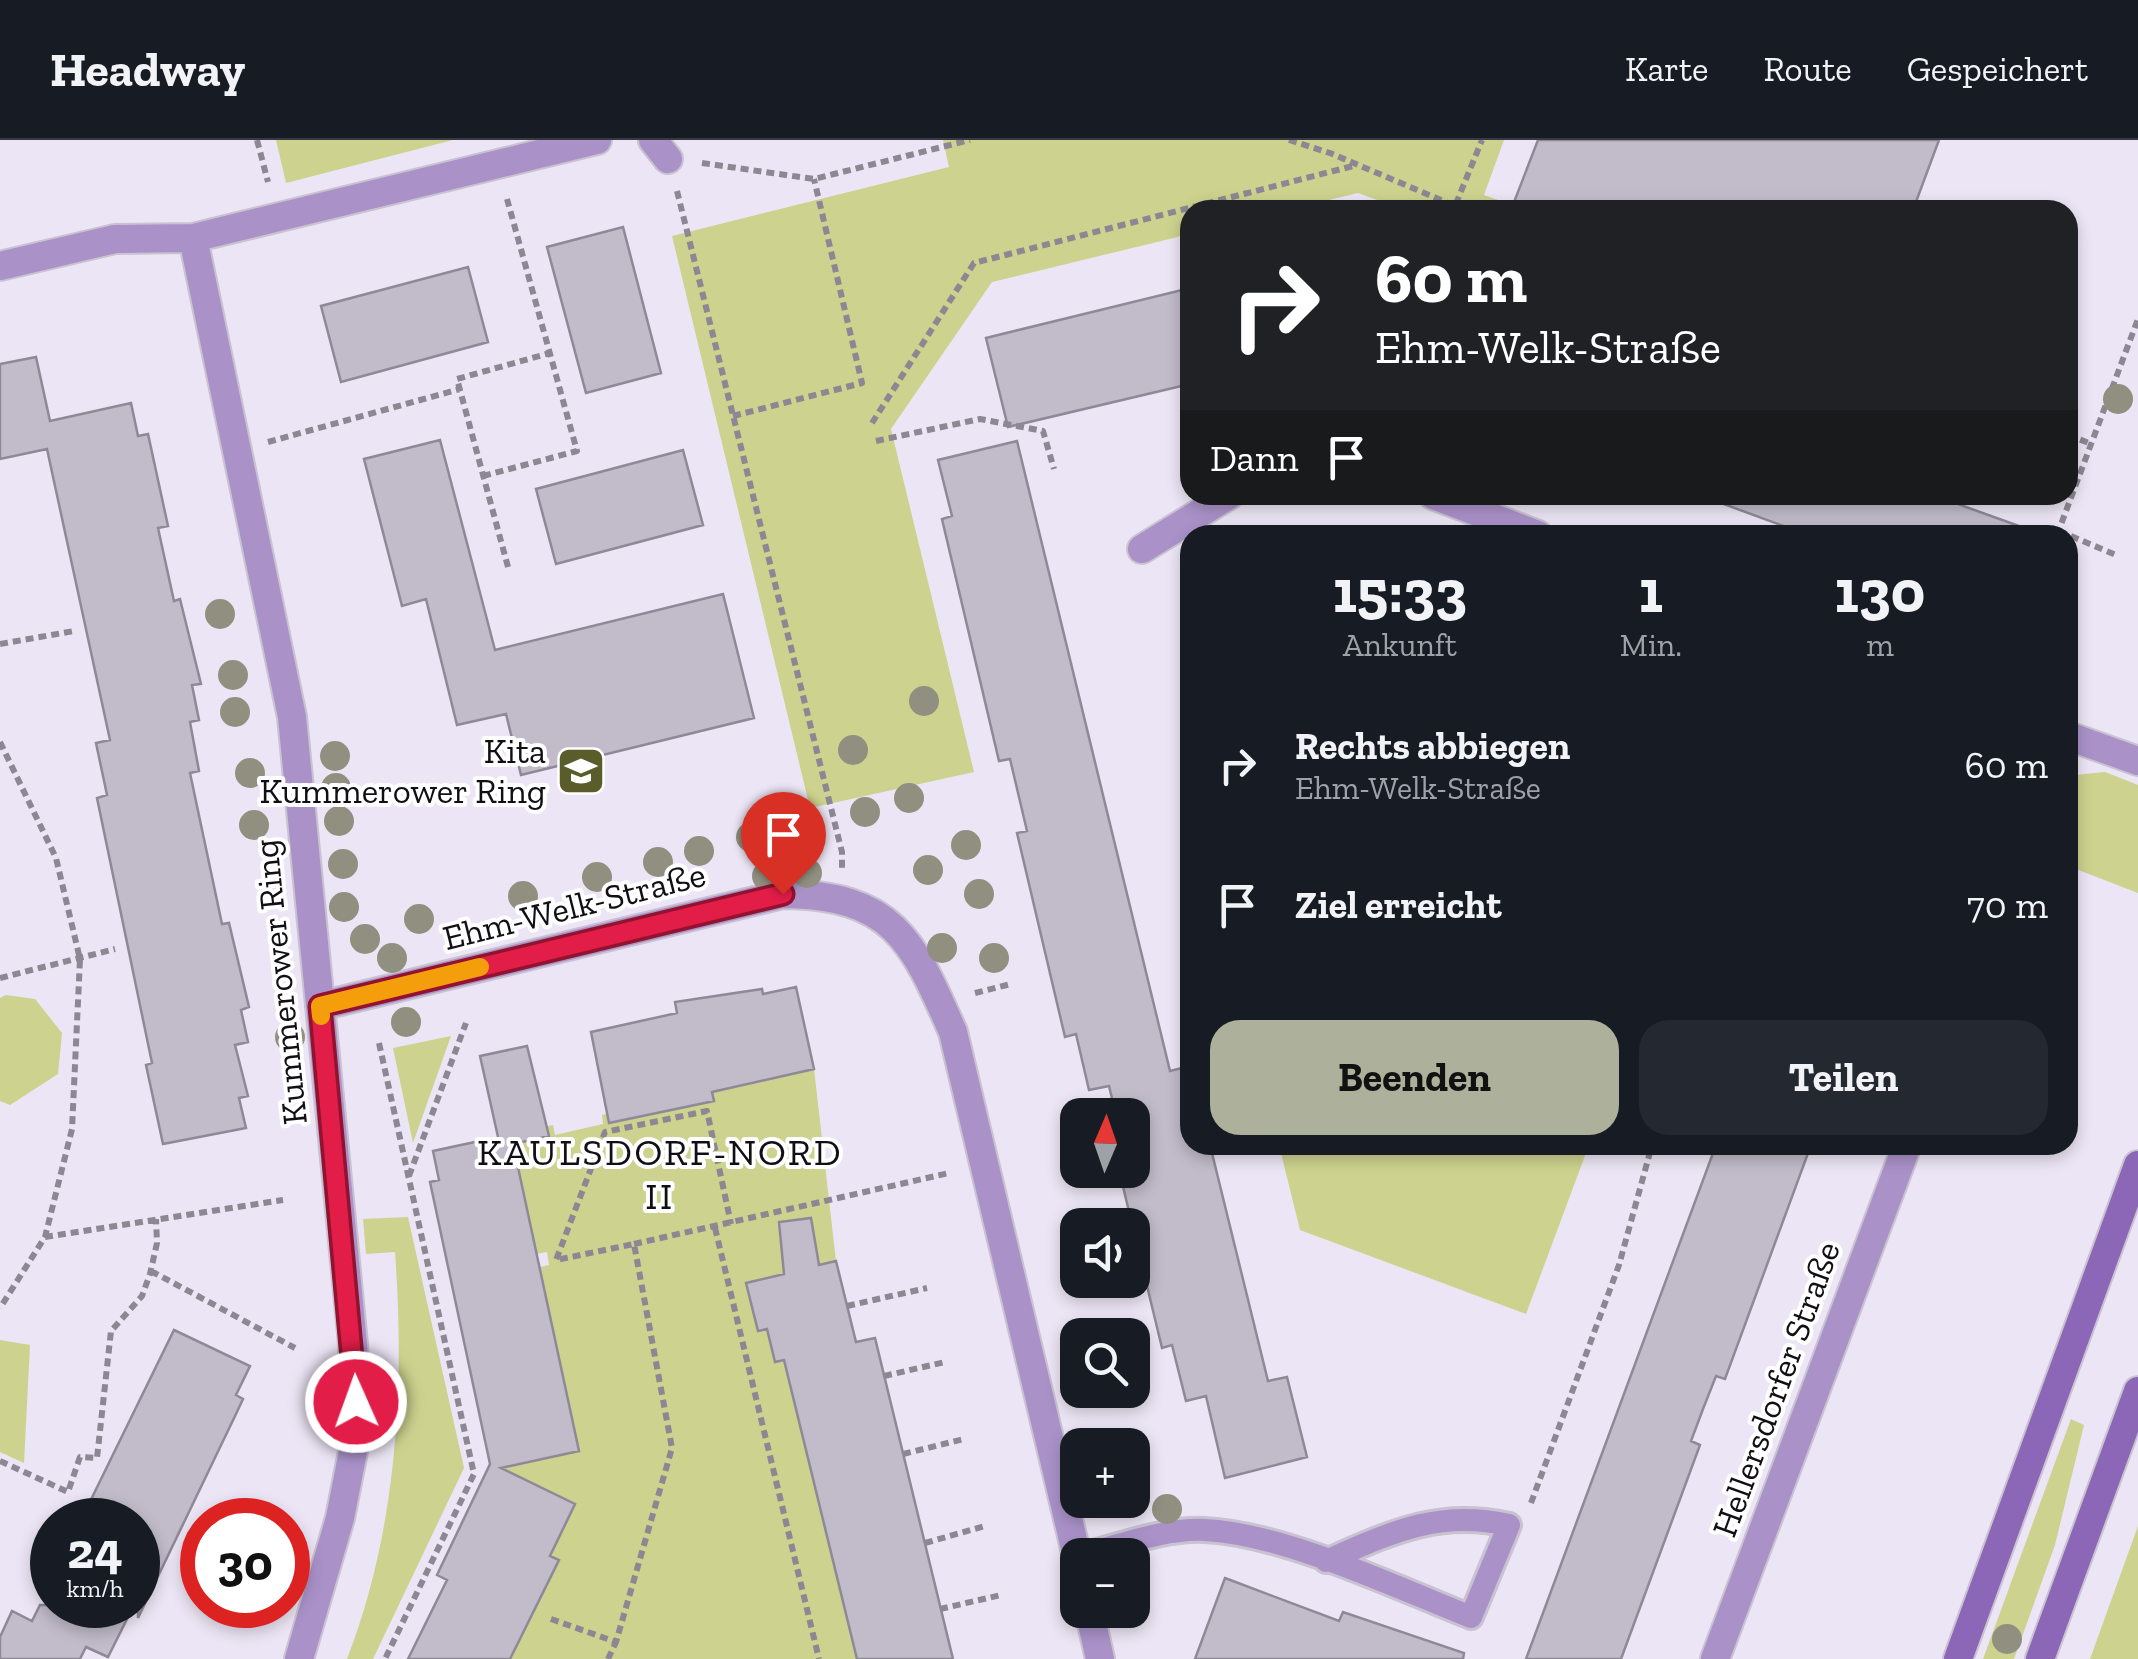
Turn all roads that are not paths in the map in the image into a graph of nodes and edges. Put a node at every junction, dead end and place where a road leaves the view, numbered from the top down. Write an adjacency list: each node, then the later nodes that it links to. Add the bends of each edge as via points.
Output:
1 (597, 140): 2 (street)
2 (193, 238): 3 (street, via 115,239); 12 (street, Kummerower Ring, via 292,716)
3 (0, 266)
4 (1214, 505): 6 (street)
5 (1459, 505): 7 (street)
6 (1181, 525)
7 (1512, 525)
8 (1180, 526): 9 (street)
9 (1142, 549)
10 (2078, 740): 11 (street)
11 (2138, 761)
12 (320, 1006): 16 (street, Ehm-Welk-Straße, via 783,894 842,899 888,921 926,968 953,1032); 20 (street, Kummerower Ring, via 357,1431)
13 (1903, 1155): 22 (street, Hellersdorfer Straße)
14 (2138, 1165): 23 (main road)
15 (2138, 1391): 24 (main road)
16 (1074, 1538)
17 (1150, 1538): 18 (lane, via 1204,1530)
18 (1326, 1561): 18 (lane, via 1471,1617 1509,1525 1450,1518 1395,1531)
19 (1093, 1628): 21 (street)
20 (299, 1659)
21 (1100, 1659)
22 (1714, 1659)
23 (1958, 1659)
24 (2040, 1659)

